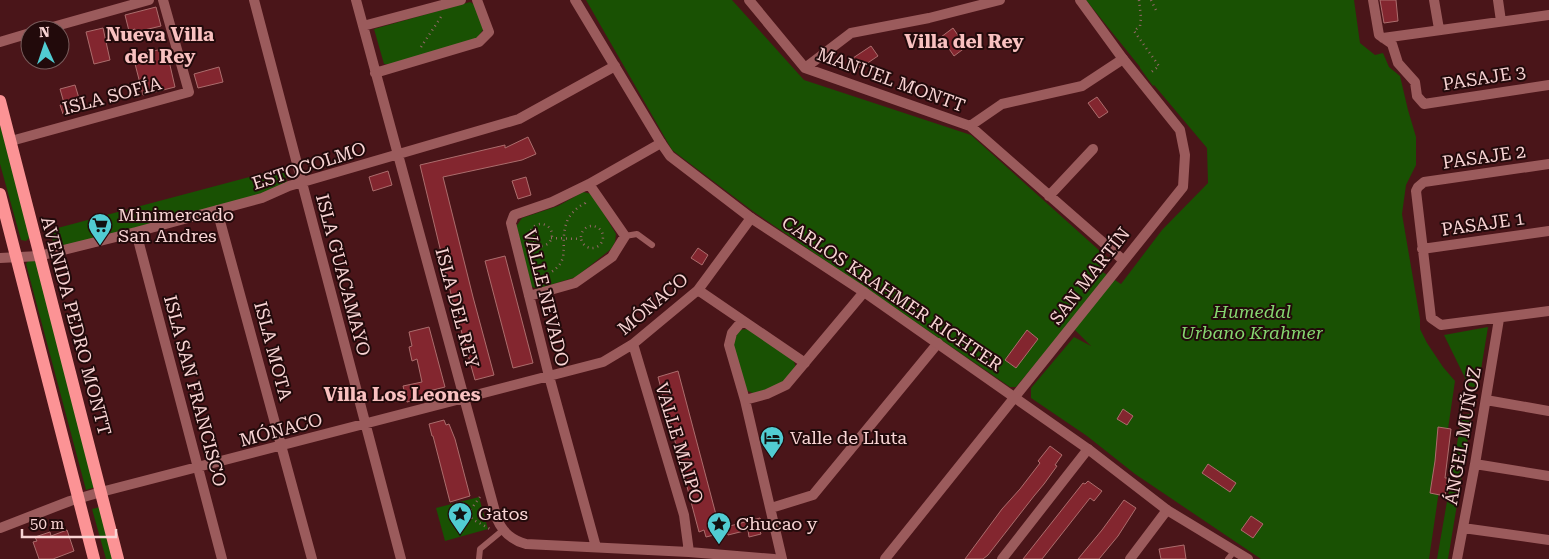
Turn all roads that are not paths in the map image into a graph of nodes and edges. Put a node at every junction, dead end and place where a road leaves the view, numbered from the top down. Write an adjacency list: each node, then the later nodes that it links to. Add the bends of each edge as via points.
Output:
1 (149, 0): 16 (street)
2 (163, 0): 29 (street, ISLA SOFÍA, via 189,92)
3 (254, 0): 34 (street, ISLA GUACAMAYO)
4 (356, 0): 17 (street, ISLA DEL REY)
5 (477, 0): 25 (street, via 489,32 479,42)
6 (575, 0): 23 (street, CARLOS KRAHMER RICHTER)
7 (749, 0): 24 (street, MANUEL MONTT)
8 (1000, 0): 24 (street, via 851,33)
9 (1080, 0): 22 (street, SAN MARTÍN)
10 (1373, 0): 20 (street, via 1378,32)
11 (1434, 0): 18 (street)
12 (1498, 0): 15 (street)
13 (456, 1): 17 (street)
14 (1549, 15): 15 (street)
15 (1501, 21): 18 (street)
16 (70, 22)
17 (363, 26): 25 (street, ISLA DEL REY)
18 (1439, 29): 20 (street)
19 (20, 36): 21 (street)
20 (1383, 38): 26 (street, PASAJE 3, via 1392,44 1398,63 1414,82 1417,96 1424,104)
21 (0, 42)
22 (1123, 59): 28 (street, via 1082,86 1002,104); 48 (street, SAN MARTÍN, via 1180,130 1184,155 1183,187)
23 (615, 66): 30 (street, CARLOS KRAHMER RICHTER); 32 (street, ESTOCOLMO, via 519,119)
24 (805, 68): 28 (street, MANUEL MONTT)
25 (375, 73): 32 (street, ISLA DEL REY)
26 (1549, 85)
27 (0, 101): 29 (main road, AVENIDA PEDRO MONTT)
28 (970, 126): 37 (street, MANUEL MONTT)
29 (11, 141): 46 (main road, AVENIDA PEDRO MONTT)
30 (661, 143): 35 (street, VALLE NEVADO); 39 (street, CARLOS KRAHMER RICHTER, via 670,156)
31 (1094, 149): 37 (street)
32 (398, 155): 34 (street, ESTOCOLMO); 59 (street, ISLA DEL REY)
33 (1549, 164): 44 (street, PASAJE 2, via 1424,182 1416,191)
34 (302, 183): 38 (street, ESTOCOLMO); 64 (street, ISLA GUACAMAYO)
35 (589, 184): 42 (street); 51 (street, VALLE NEVADO, via 552,202 514,214 511,223)
36 (0, 194): 45 (main road)
37 (1049, 196): 48 (street, MANUEL MONTT)
38 (217, 210): 41 (street, ESTOCOLMO); 65 (street, ISLA MOTA)
39 (751, 218): 49 (street, MÓNACO); 50 (street, CARLOS KRAHMER RICHTER)
40 (1549, 231): 44 (street, PASAJE 1)
41 (136, 232): 46 (street, ESTOCOLMO); 68 (street, ISLA SAN FRANCISCO)
42 (625, 236): 43 (lane, via 637,234); 51 (street, via 612,256 575,283)
43 (652, 245)
44 (1422, 249): 53 (street, via 1431,318 1441,325)
45 (16, 256): 46 (street, ESTOCOLMO); 47 (street, ESTOCOLMO); 71 (main road)
46 (40, 256): 70 (main road, AVENIDA PEDRO MONTT)
47 (0, 258)
48 (1123, 260): 60 (street, SAN MARTÍN)
49 (698, 290): 54 (street); 56 (street, MÓNACO)
50 (864, 292): 55 (street, CARLOS KRAHMER RICHTER); 57 (street)
51 (529, 296): 58 (street, VALLE NEVADO)
52 (1549, 311): 53 (street)
53 (1499, 319): 62 (street, ÁNGEL MUÑOZ)
54 (742, 321): 57 (street); 61 (street, via 732,333 729,345)
55 (938, 343): 60 (street, CARLOS KRAHMER RICHTER); 72 (street, via 813,495)
56 (633, 344): 58 (street, MÓNACO, via 603,362); 80 (street, VALLE MAIPO, via 684,515)
57 (805, 363): 61 (street, via 786,385)
58 (549, 376): 59 (street, MÓNACO); 78 (street, VALLE NEVADO)
59 (464, 398): 64 (street, MÓNACO); 76 (street, ISLA DEL REY, via 497,519)
60 (1015, 399): 66 (street, CARLOS KRAHMER RICHTER); 90 (street, SAN MARTÍN)
61 (745, 400): 72 (street)
62 (1486, 400): 63 (street); 67 (street, ÁNGEL MUÑOZ)
63 (1549, 411)
64 (366, 424): 65 (street, MÓNACO); 86 (street, ISLA GUACAMAYO)
65 (282, 446): 68 (street, MÓNACO); 85 (street, ISLA MOTA)
66 (1088, 449): 73 (street, CARLOS KRAHMER RICHTER); 91 (street)
67 (1476, 464): 69 (street); 75 (street, ÁNGEL MUÑOZ)
68 (198, 468): 70 (street, MÓNACO); 84 (street, ISLA SAN FRANCISCO)
69 (1549, 476)
70 (102, 492): 71 (street, MÓNACO); 83 (main road, AVENIDA PEDRO MONTT)
71 (79, 499): 74 (street, MÓNACO); 82 (main road)
72 (771, 508): 89 (street)
73 (1167, 510): 79 (street, CARLOS KRAHMER RICHTER); 92 (street)
74 (0, 528)
75 (1462, 528): 77 (street); 95 (street, ÁNGEL MUÑOZ)
76 (503, 530): 78 (street, via 512,539 526,544); 87 (lane, via 480,549)
77 (1549, 540)
78 (596, 547): 80 (street)
79 (1235, 550): 93 (lane); 94 (street, CARLOS KRAHMER RICHTER)
80 (689, 552): 81 (street)
81 (727, 557): 88 (street)
82 (94, 559)
83 (118, 559)
84 (222, 559)
85 (312, 559)
86 (401, 559)
87 (479, 559)
88 (774, 559)
89 (782, 559)
90 (885, 559)
91 (1002, 559)
92 (1130, 559)
93 (1228, 559)
94 (1248, 559)
95 (1457, 559)

